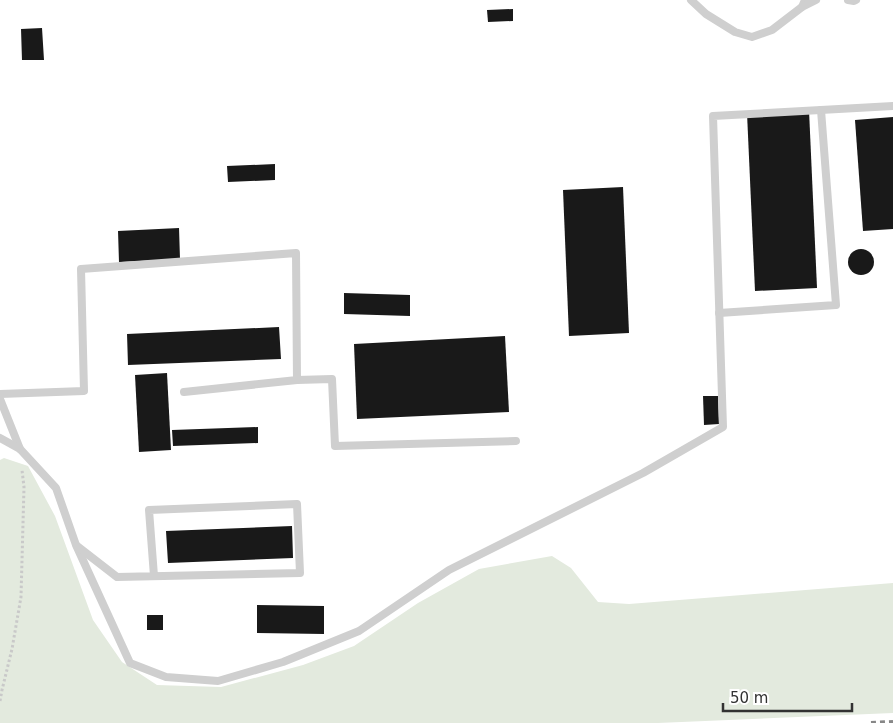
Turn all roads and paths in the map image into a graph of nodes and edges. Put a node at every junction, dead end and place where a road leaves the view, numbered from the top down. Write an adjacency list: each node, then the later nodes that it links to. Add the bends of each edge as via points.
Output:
1 (691, 0): 5 (lane, via 720,23 752,37 772,30)
2 (816, 0): 5 (lane)
3 (848, 0): 4 (lane)
4 (856, 0)
5 (804, 3)
6 (893, 106): 7 (lane)
7 (821, 110): 8 (lane, via 713,116); 8 (lane, via 836,305)
8 (719, 312): 16 (lane, via 723,427 643,473 448,570 359,631 283,662 218,681 166,677 130,663)
9 (297, 380): 10 (lane); 11 (lane, via 296,253 81,269 84,391); 14 (lane, via 332,379 335,446)
10 (184, 392)
11 (0, 394)
12 (0, 399): 15 (lane)
13 (0, 438): 15 (lane)
14 (516, 441)
15 (20, 449): 16 (lane, via 56,488); 18 (path, via 24,487 21,598)
16 (76, 545): 17 (lane, via 117,577)
17 (154, 576): 17 (lane, via 300,573 298,504 149,510)
18 (0, 701)

